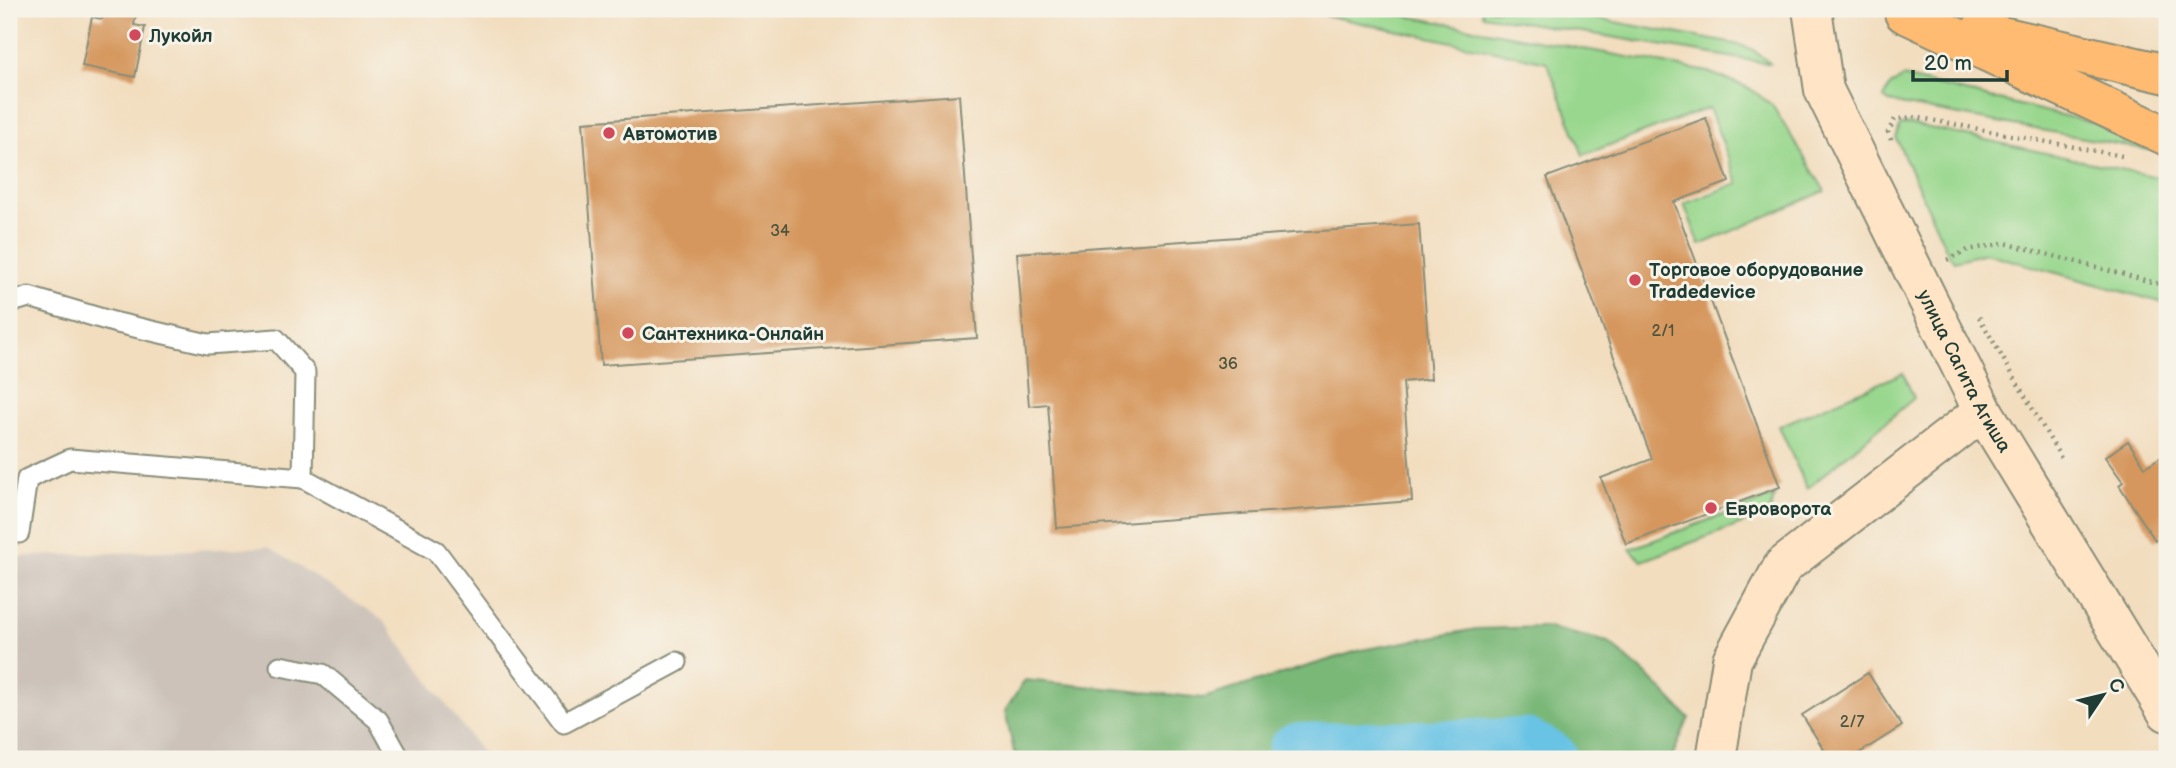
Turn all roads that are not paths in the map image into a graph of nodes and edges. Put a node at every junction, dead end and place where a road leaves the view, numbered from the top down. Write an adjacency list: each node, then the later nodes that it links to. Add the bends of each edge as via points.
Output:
1 (1812, 9): 6 (main road, улица Сагита Агиша, via 1824,90)
2 (1897, 11): 3 (main road); 4 (main road)
3 (2167, 74)
4 (2167, 136)
5 (9, 303): 7 (lane, via 29,297 113,323 208,344 276,339 305,372)
6 (1983, 411): 11 (main road, улица Сагита Агиша); 13 (main road, via 1783,566 1732,660)
7 (303, 478): 8 (lane, via 70,459 27,479); 9 (lane, via 436,551 564,723)
8 (19, 533)
9 (677, 662)
10 (280, 666): 12 (lane, via 323,674 378,719)
11 (2167, 712)
12 (400, 759)
13 (1716, 759)

